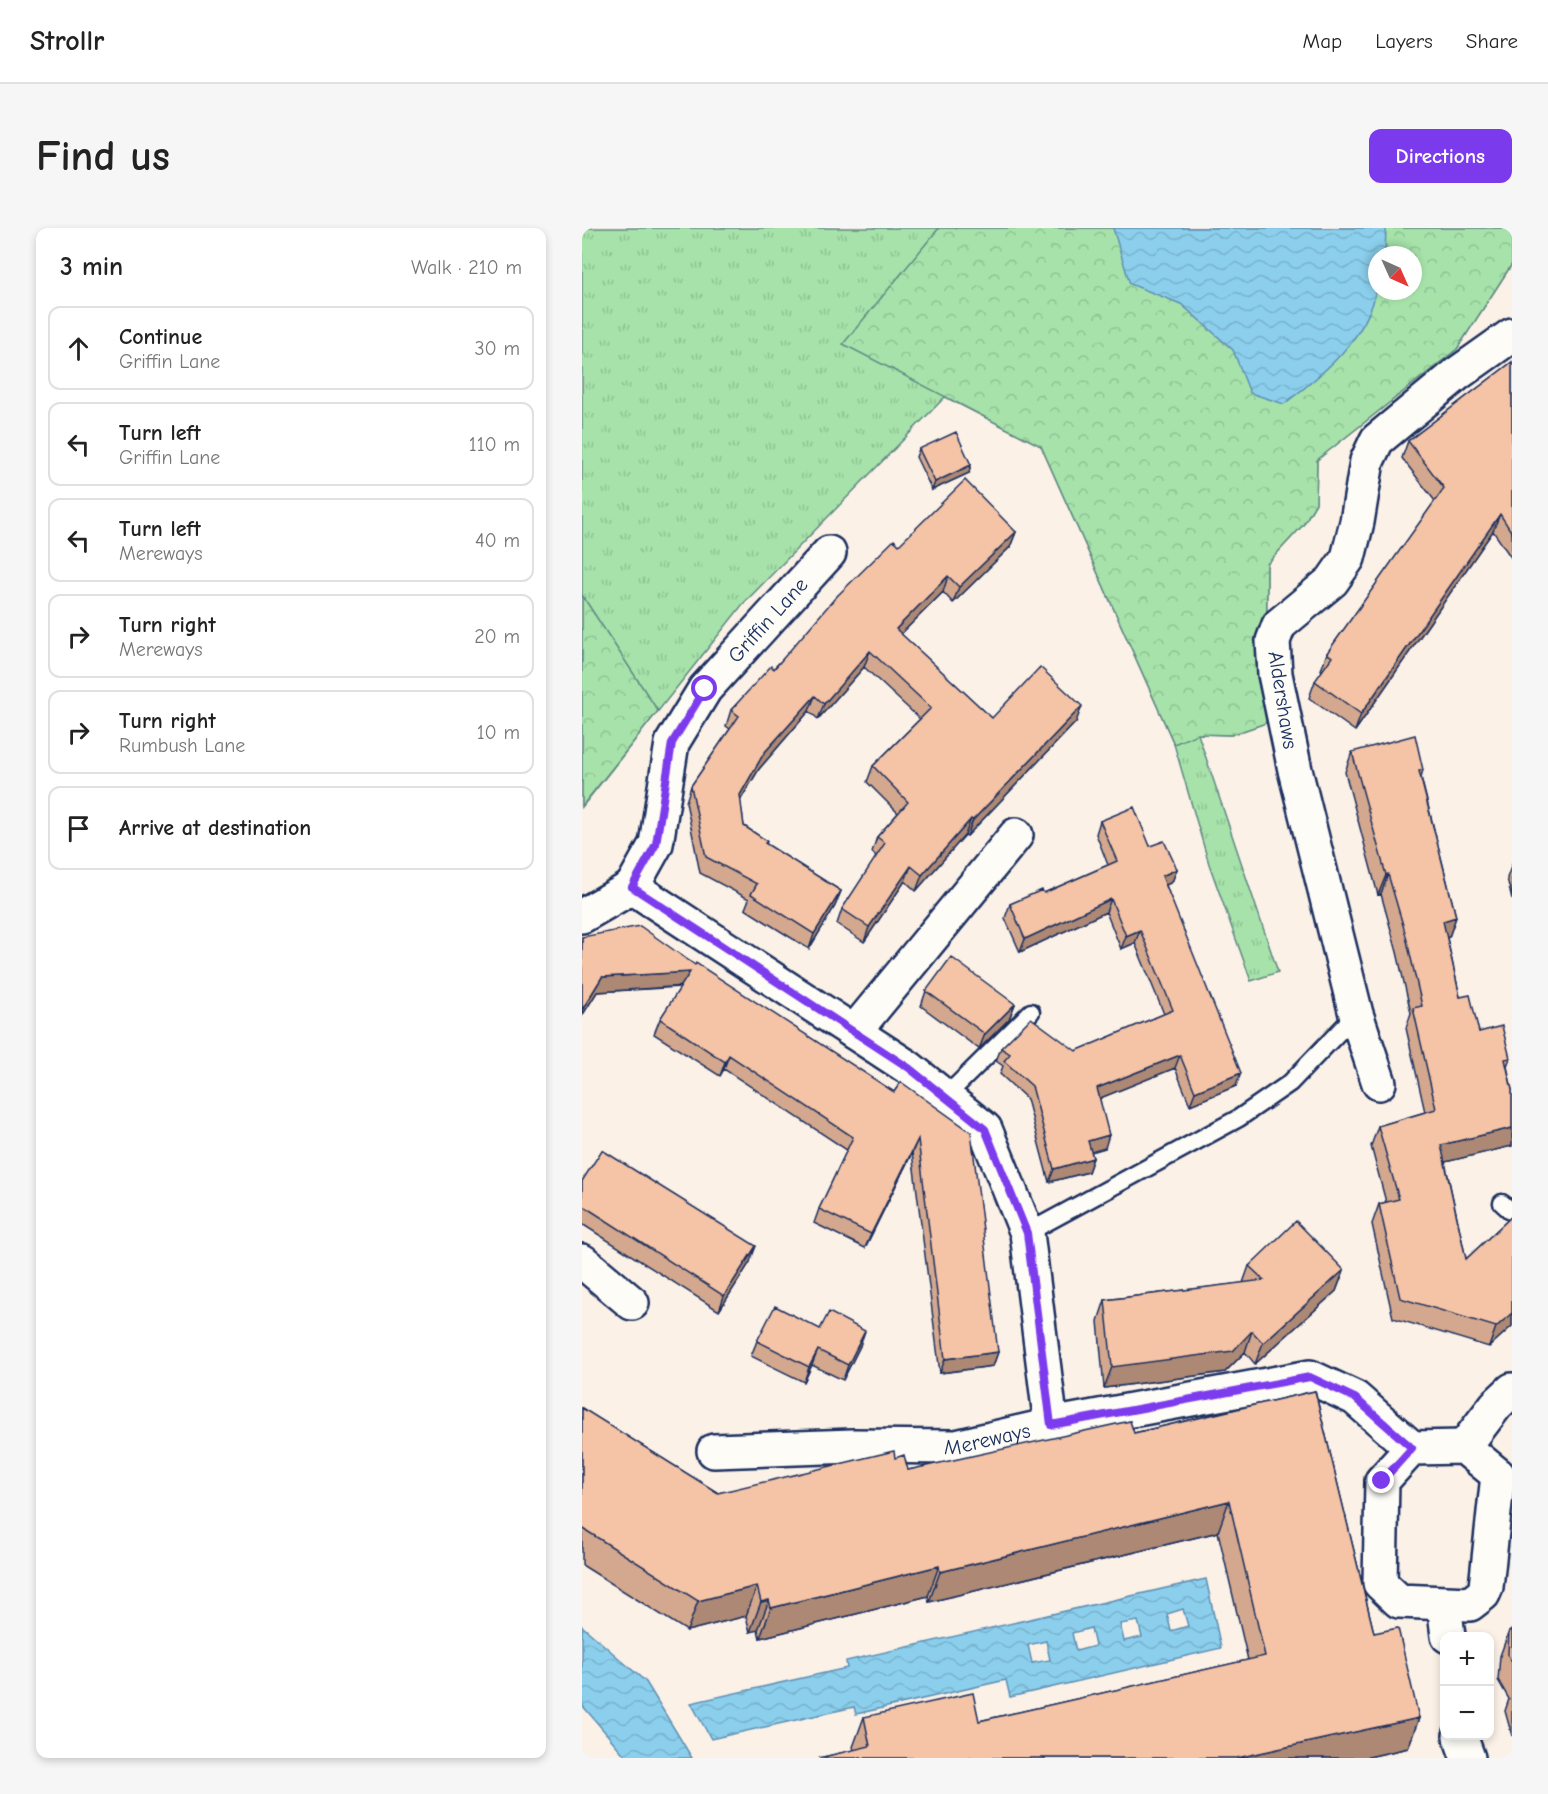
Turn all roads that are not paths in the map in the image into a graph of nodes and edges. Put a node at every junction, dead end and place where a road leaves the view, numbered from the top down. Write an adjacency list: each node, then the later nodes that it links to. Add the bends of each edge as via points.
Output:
1 (1512, 335): 7 (street, Aldershaws, via 1456,374 1377,440 1367,461 1348,558 1332,581 1279,625 1273,641 1275,674 1295,770)
2 (828, 554): 4 (street, Griffin Lane, via 705,689 672,743 656,844)
3 (1016, 835): 8 (street)
4 (632, 887): 5 (street); 8 (street)
5 (582, 916)
6 (1031, 1012): 10 (lane)
7 (1356, 1014): 9 (street, Aldershaws); 11 (lane, via 1290,1083 1239,1118)
8 (854, 1032): 10 (street)
9 (1379, 1083)
10 (945, 1097): 11 (street, via 985,1129)
11 (1027, 1233): 15 (street)
12 (582, 1262): 13 (street)
13 (632, 1303)
14 (1512, 1390): 16 (street)
15 (1051, 1425): 17 (street, Mereways, via 1310,1377 1355,1398); 18 (street, Mereways, via 956,1447)
16 (1464, 1447): 17 (street); 19 (street, via 1498,1475)
17 (1412, 1448): 20 (street, via 1382,1481 1380,1583 1399,1601)
18 (714, 1451)
19 (1499, 1593): 20 (street, via 1483,1594 1470,1604)
20 (1444, 1604): 21 (street)
21 (1448, 1632)
22 (1461, 1740): 23 (street)
23 (1468, 1758)

